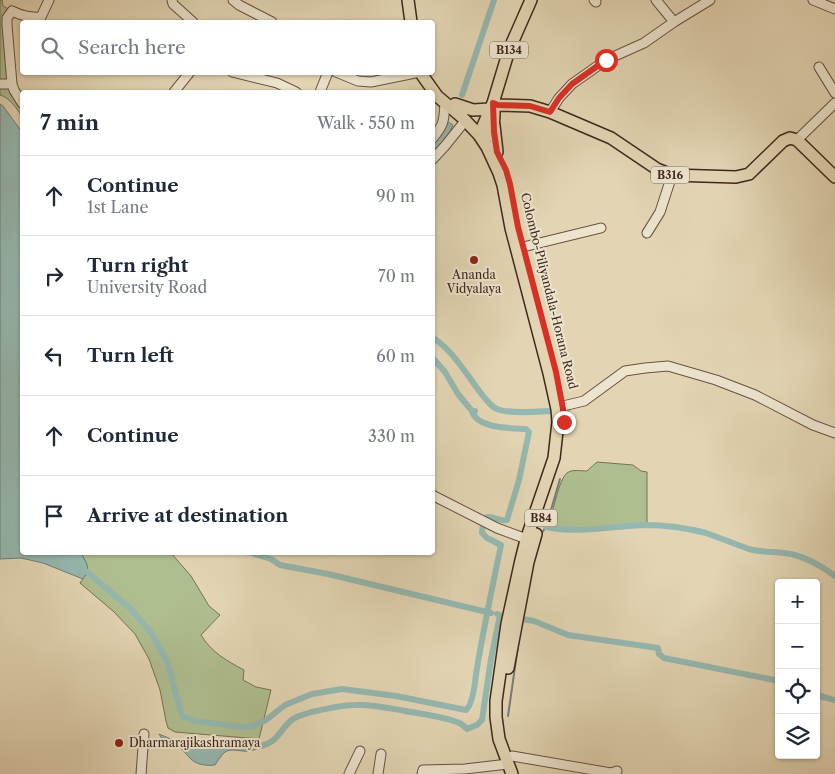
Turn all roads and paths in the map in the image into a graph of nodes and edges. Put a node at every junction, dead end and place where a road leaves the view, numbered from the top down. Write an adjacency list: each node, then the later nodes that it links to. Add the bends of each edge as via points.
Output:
1 (49, 0): 27 (street, via 41,16 31,18 12,11 7,18)
2 (172, 0): 11 (street)
3 (233, 0): 12 (street)
4 (401, 0): 13 (main road)
5 (408, 0): 14 (main road)
6 (531, 0): 37 (main road, B134, via 509,50)
7 (656, 0): 15 (street)
8 (710, 0): 15 (street)
9 (813, 0): 10 (street)
10 (835, 9)
11 (190, 20)
12 (268, 20)
13 (405, 20)
14 (411, 20)
15 (674, 22): 38 (street, via 644,43 606,60 572,84)
16 (819, 67): 33 (street)
17 (188, 75): 28 (street)
18 (244, 75): 25 (street)
19 (279, 75): 25 (street)
20 (327, 75): 30 (street)
21 (343, 75): 22 (street, via 371,82)
22 (405, 75)
23 (422, 75): 31 (main road, Colombo-Piliyandala-Horana Road / B84)
24 (431, 75): 36 (main road, Colombo-Piliyandala-Horana Road / B84)
25 (277, 83): 29 (street)
26 (0, 84): 27 (street)
27 (12, 84): 34 (street)
28 (176, 90)
29 (292, 90)
30 (321, 90)
31 (433, 90)
32 (435, 93): 36 (main road, Colombo-Piliyandala-Horana Road / B84)
33 (835, 93)
34 (20, 100)
35 (835, 103): 43 (street)
36 (450, 104): 37 (main road, via 473,110); 39 (main road, Colombo-Piliyandala-Horana Road / B84); 41 (main road, Colombo-Piliyandala-Horana Road / B84, via 470,117); 42 (street, via 441,129)
37 (492, 106): 38 (main road, B316, via 530,106); 40 (main road, B134); 41 (main road, B134)
38 (550, 112): 46 (main road, B316, via 611,138 656,169)
39 (466, 120): 41 (main road, Colombo-Piliyandala-Horana Road / B84); 45 (street)
40 (494, 125): 41 (main road); 44 (main road)
41 (483, 135): 44 (main road, Colombo-Piliyandala-Horana Road / B84); 51 (main road, Colombo-Piliyandala-Horana Road / B84, via 503,185 511,228)
42 (435, 136)
43 (797, 140): 46 (main road, B316, via 783,141 749,174 736,177); 47 (main road)
44 (497, 152): 50 (main road, Colombo-Piliyandala-Horana Road / B84, via 508,177)
45 (435, 157)
46 (672, 175): 49 (street, via 660,212)
47 (835, 176)
48 (601, 228): 50 (street)
49 (647, 233)
50 (523, 247): 51 (main road, Colombo-Piliyandala-Horana Road / B84)
51 (528, 276): 52 (main road, Colombo-Piliyandala-Horana Road / B84)
52 (560, 408): 53 (street, via 584,401 625,371 668,366 755,394); 55 (main road, Colombo-Piliyandala-Horana Road / B84, via 561,422 554,458)
53 (835, 433)
54 (435, 497): 55 (street)
55 (526, 540): 59 (main road, Colombo-Piliyandala-Horana Road / B84, via 496,701 499,740)
56 (144, 734): 61 (street)
57 (360, 751): 62 (street)
58 (381, 754): 63 (street)
59 (511, 765): 60 (street); 64 (street, via 423,770); 65 (main road, Colombo-Piliyandala-Horana Road / B84)
60 (617, 771)
61 (141, 774)
62 (349, 774)
63 (378, 774)
64 (422, 774)
65 (520, 774)

